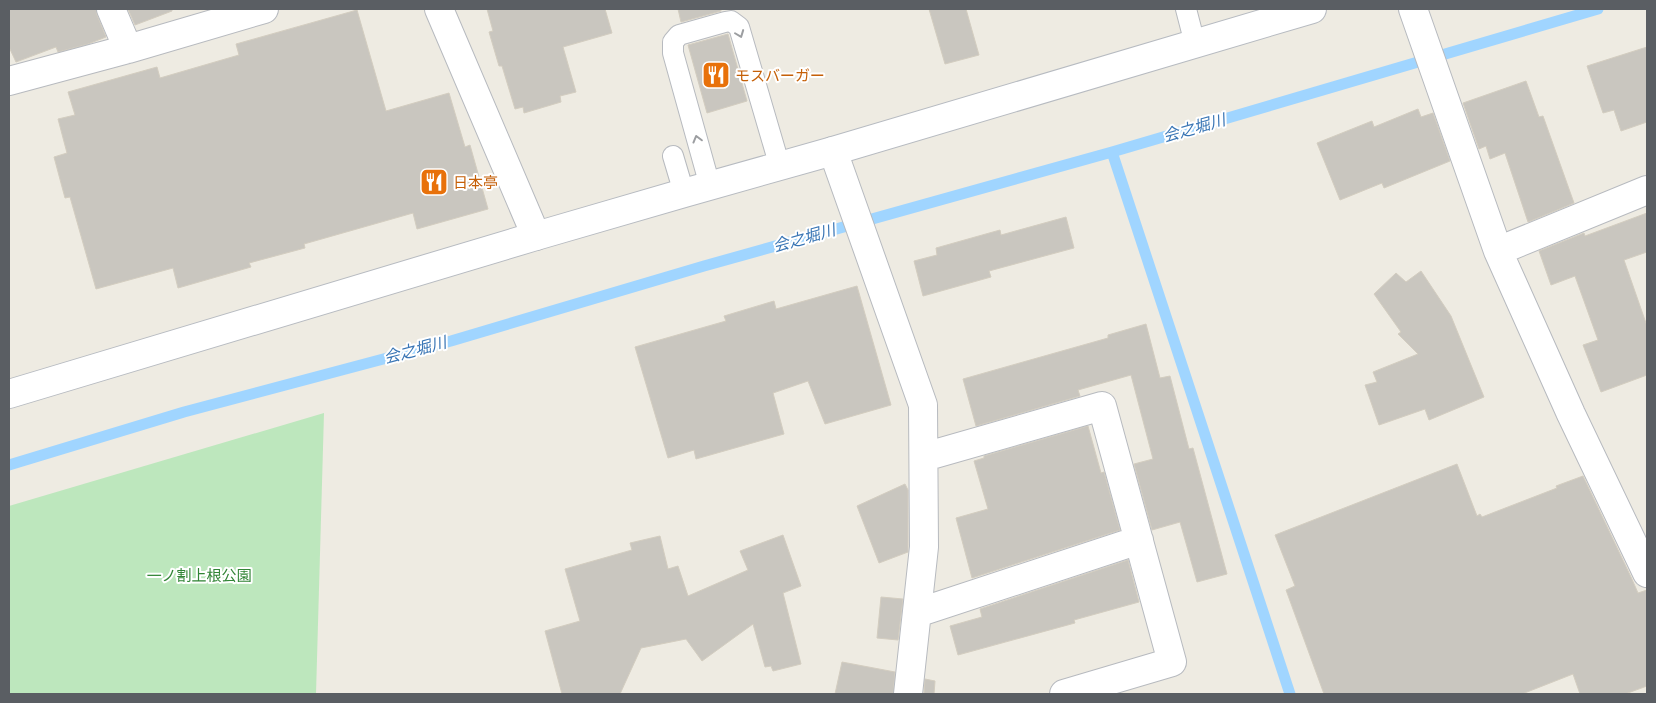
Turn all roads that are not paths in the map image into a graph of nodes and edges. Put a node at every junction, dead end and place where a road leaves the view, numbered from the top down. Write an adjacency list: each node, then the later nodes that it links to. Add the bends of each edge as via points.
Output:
1 (111, 9): 8 (street)
2 (264, 9): 8 (street)
3 (439, 9): 16 (street)
4 (1186, 9): 7 (lane)
5 (1302, 10): 7 (street)
6 (1415, 14): 17 (street)
7 (1195, 44): 10 (street)
8 (128, 49): 9 (street)
9 (9, 81)
10 (833, 152): 12 (street); 19 (street, via 924,405)
11 (673, 156): 15 (lane)
12 (780, 167): 13 (street); 13 (lane, one-way to 12, via 673,53 673,42 679,35 725,22 731,21 739,27)
13 (710, 186): 15 (street)
14 (1647, 190): 17 (street)
15 (684, 193): 16 (street)
16 (536, 236): 18 (street)
17 (1498, 251): 21 (street)
18 (9, 394)
19 (924, 457): 20 (street, via 1102,406); 22 (street, via 924,547)
20 (1138, 540): 22 (street); 24 (street, via 1172,662)
21 (1647, 573)
22 (917, 613): 23 (street)
23 (908, 694)
24 (1064, 694)

